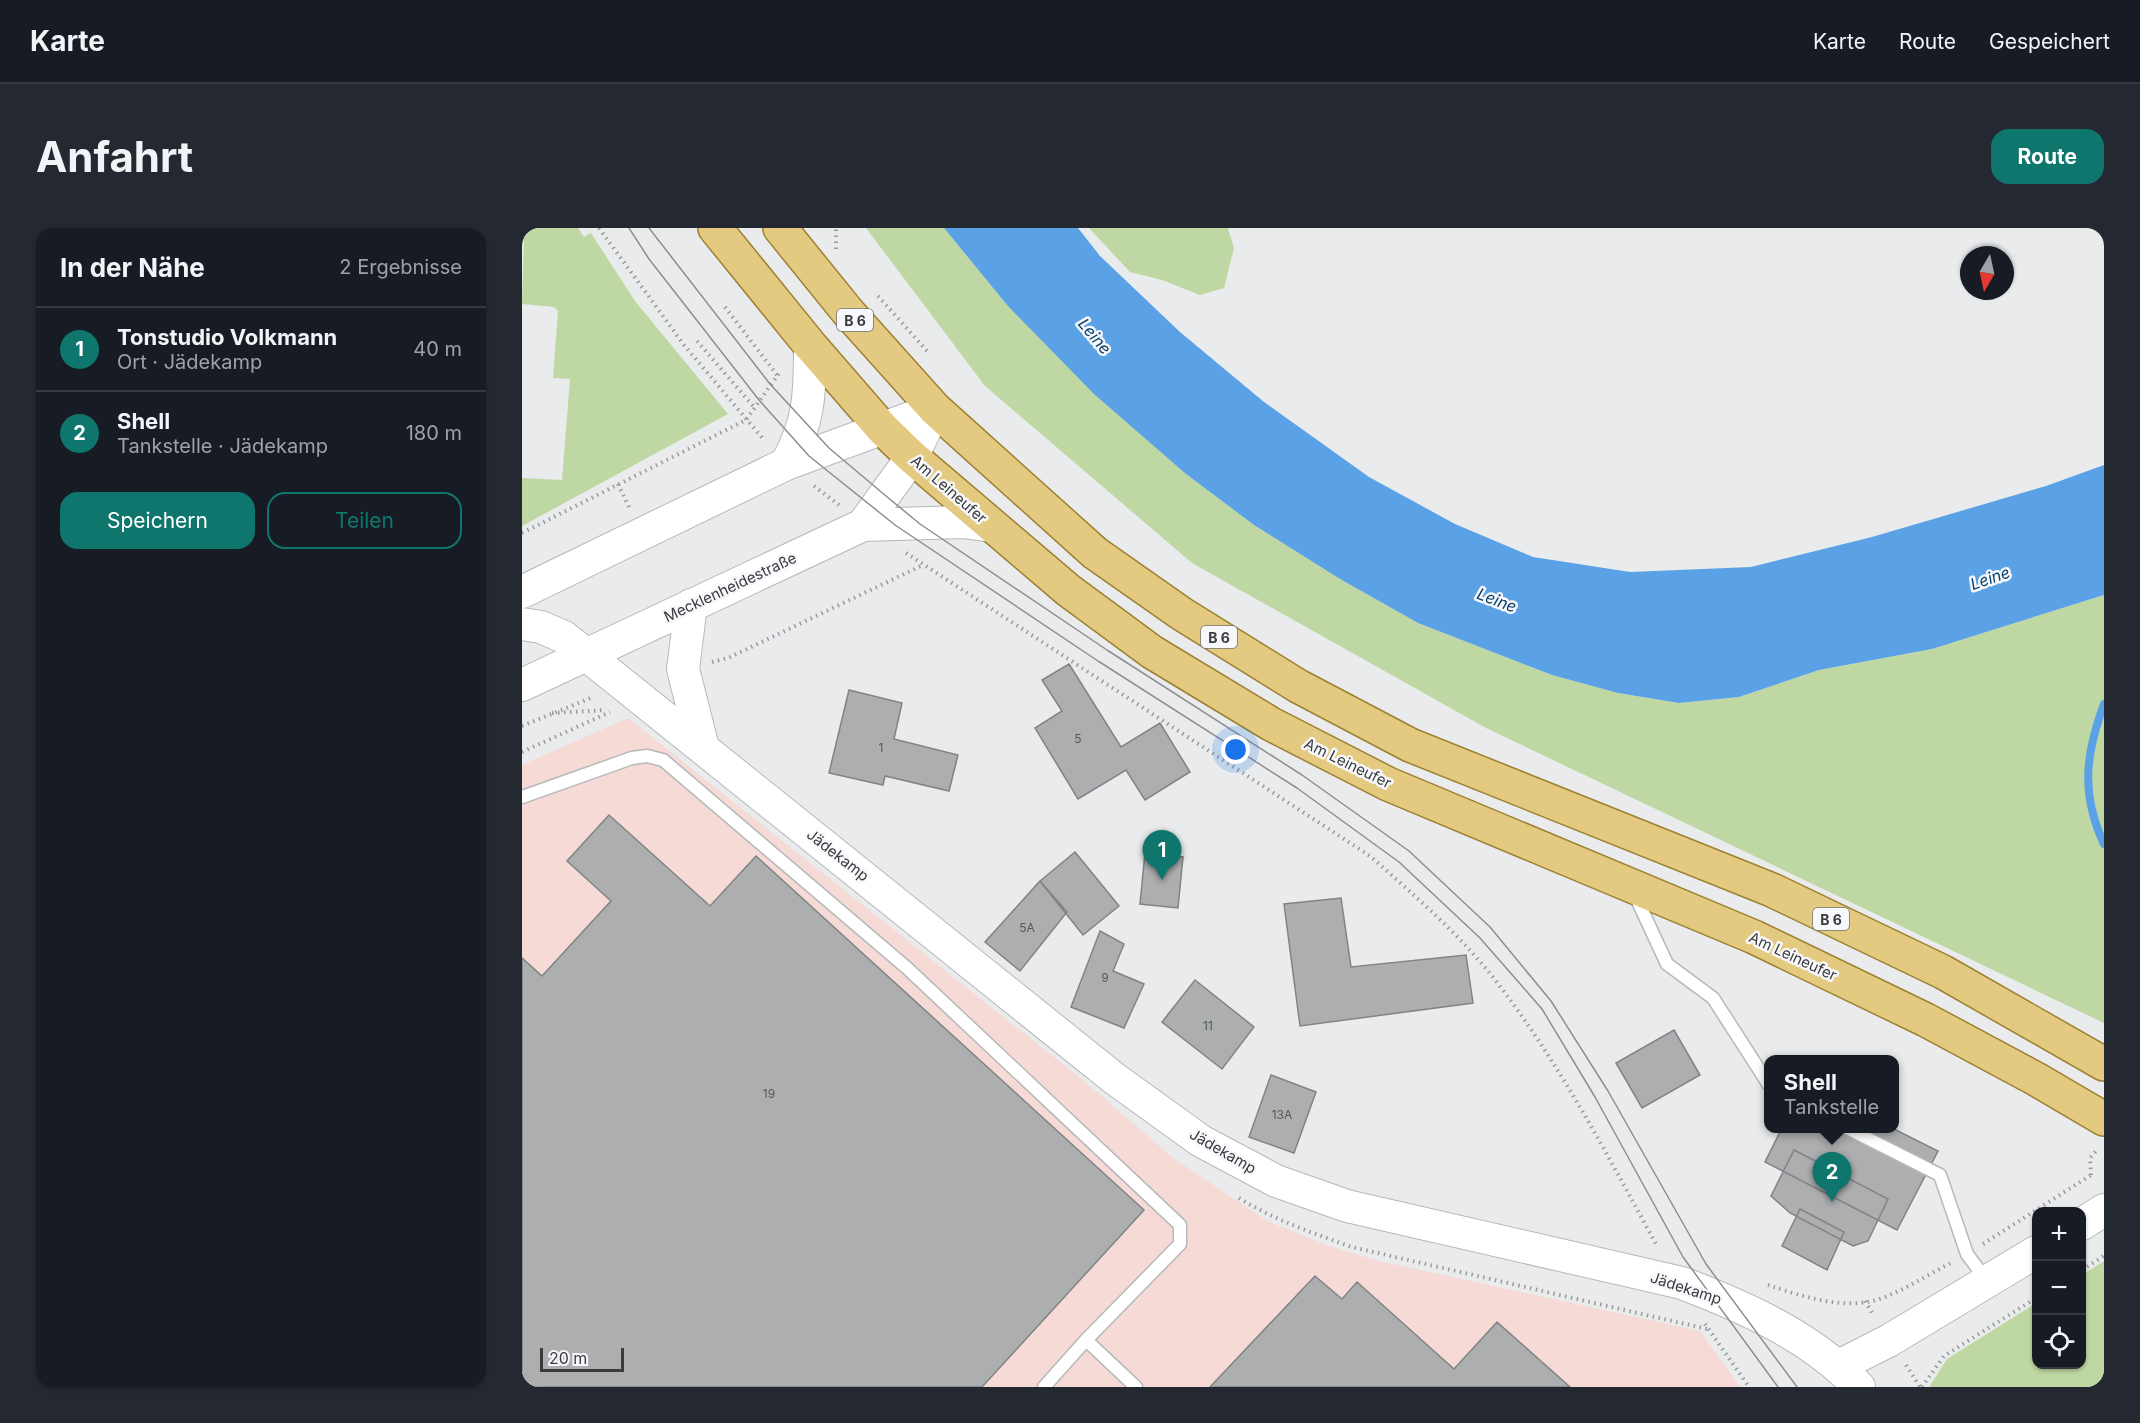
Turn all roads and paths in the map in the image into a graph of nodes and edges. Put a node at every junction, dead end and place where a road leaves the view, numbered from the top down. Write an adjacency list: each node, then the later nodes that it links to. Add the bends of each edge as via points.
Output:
1 (599, 228): 14 (path, via 684,345)
2 (715, 228): 9 (main road, Am Leineufer)
3 (780, 228): 13 (main road, B 6)
4 (836, 228): 5 (path)
5 (836, 249)
6 (873, 290): 10 (path)
7 (725, 307): 11 (path)
8 (697, 340): 12 (path)
9 (810, 345): 15 (main road, Am Leineufer); 16 (street, via 810,398 797,445)
10 (929, 353)
11 (777, 375)
12 (754, 407)
13 (935, 409): 15 (street); 17 (street, Mecklenheidestraße); 37 (main road, B 6, via 1095,553 1182,614 1298,686 1410,746 1772,891 1943,972)
14 (746, 420): 16 (path); 18 (path)
15 (882, 429): 16 (street); 17 (main road, Am Leineufer)
16 (776, 452): 20 (path); 24 (street)
17 (912, 457): 20 (street, Mecklenheidestraße); 21 (main road, Am Leineufer)
18 (618, 484): 19 (path); 22 (path)
19 (629, 507)
20 (863, 525): 21 (street, via 963,522); 23 (path); 25 (street, Mecklenheidestraße)
21 (992, 526): 36 (main road, Am Leineufer, via 1068,590 1152,652 1271,724 1389,784)
22 (522, 533)
23 (924, 565): 28 (path, via 728,658); 45 (path, via 1370,856 1430,909 1498,983 1565,1079)
24 (522, 592)
25 (691, 605): 27 (street, Mecklenheidestraße); 33 (street, via 683,669)
26 (522, 624): 27 (street, Jädekamp, via 564,637)
27 (584, 655): 29 (street, Mecklenheidestraße); 30 (street, Jädekamp)
28 (709, 663)
29 (522, 685)
30 (618, 697): 31 (path); 31 (path); 33 (street, Jädekamp); 34 (path)
31 (552, 713): 32 (path)
32 (522, 726)
33 (703, 748): 54 (street, Jädekamp, via 1115,1079 1201,1141 1276,1181 1347,1206 1682,1283 1782,1329)
34 (522, 753)
35 (522, 797): 53 (lane, via 632,758 663,760 907,968 1180,1225 1180,1244)
36 (1630, 884): 38 (lane, via 1667,964 1713,998); 39 (main road, Am Leineufer, via 1754,937 1926,1020)
37 (2104, 1064)
38 (1764, 1077)
39 (2104, 1119)
40 (1857, 1133): 46 (lane, via 1940,1175)
41 (2104, 1142): 46 (path, via 2090,1158 2091,1175)
42 (1231, 1192): 57 (path, via 1257,1209 1352,1247 1707,1329)
43 (2104, 1210): 44 (street)
44 (2086, 1221)
45 (1659, 1250)
46 (1967, 1254): 50 (path, via 1884,1298 1865,1301 1809,1299); 51 (lane)
47 (2032, 1255): 51 (street, Jädekamp)
48 (2104, 1256): 49 (path)
49 (2086, 1267)
50 (1758, 1281)
51 (1988, 1283): 54 (street, Jädekamp, via 1890,1340)
52 (2032, 1301): 58 (path, via 1944,1356)
53 (1086, 1340): 55 (lane); 56 (lane)
54 (1849, 1376)
55 (1044, 1387)
56 (1136, 1387)
57 (1749, 1387)
58 (1922, 1387)

